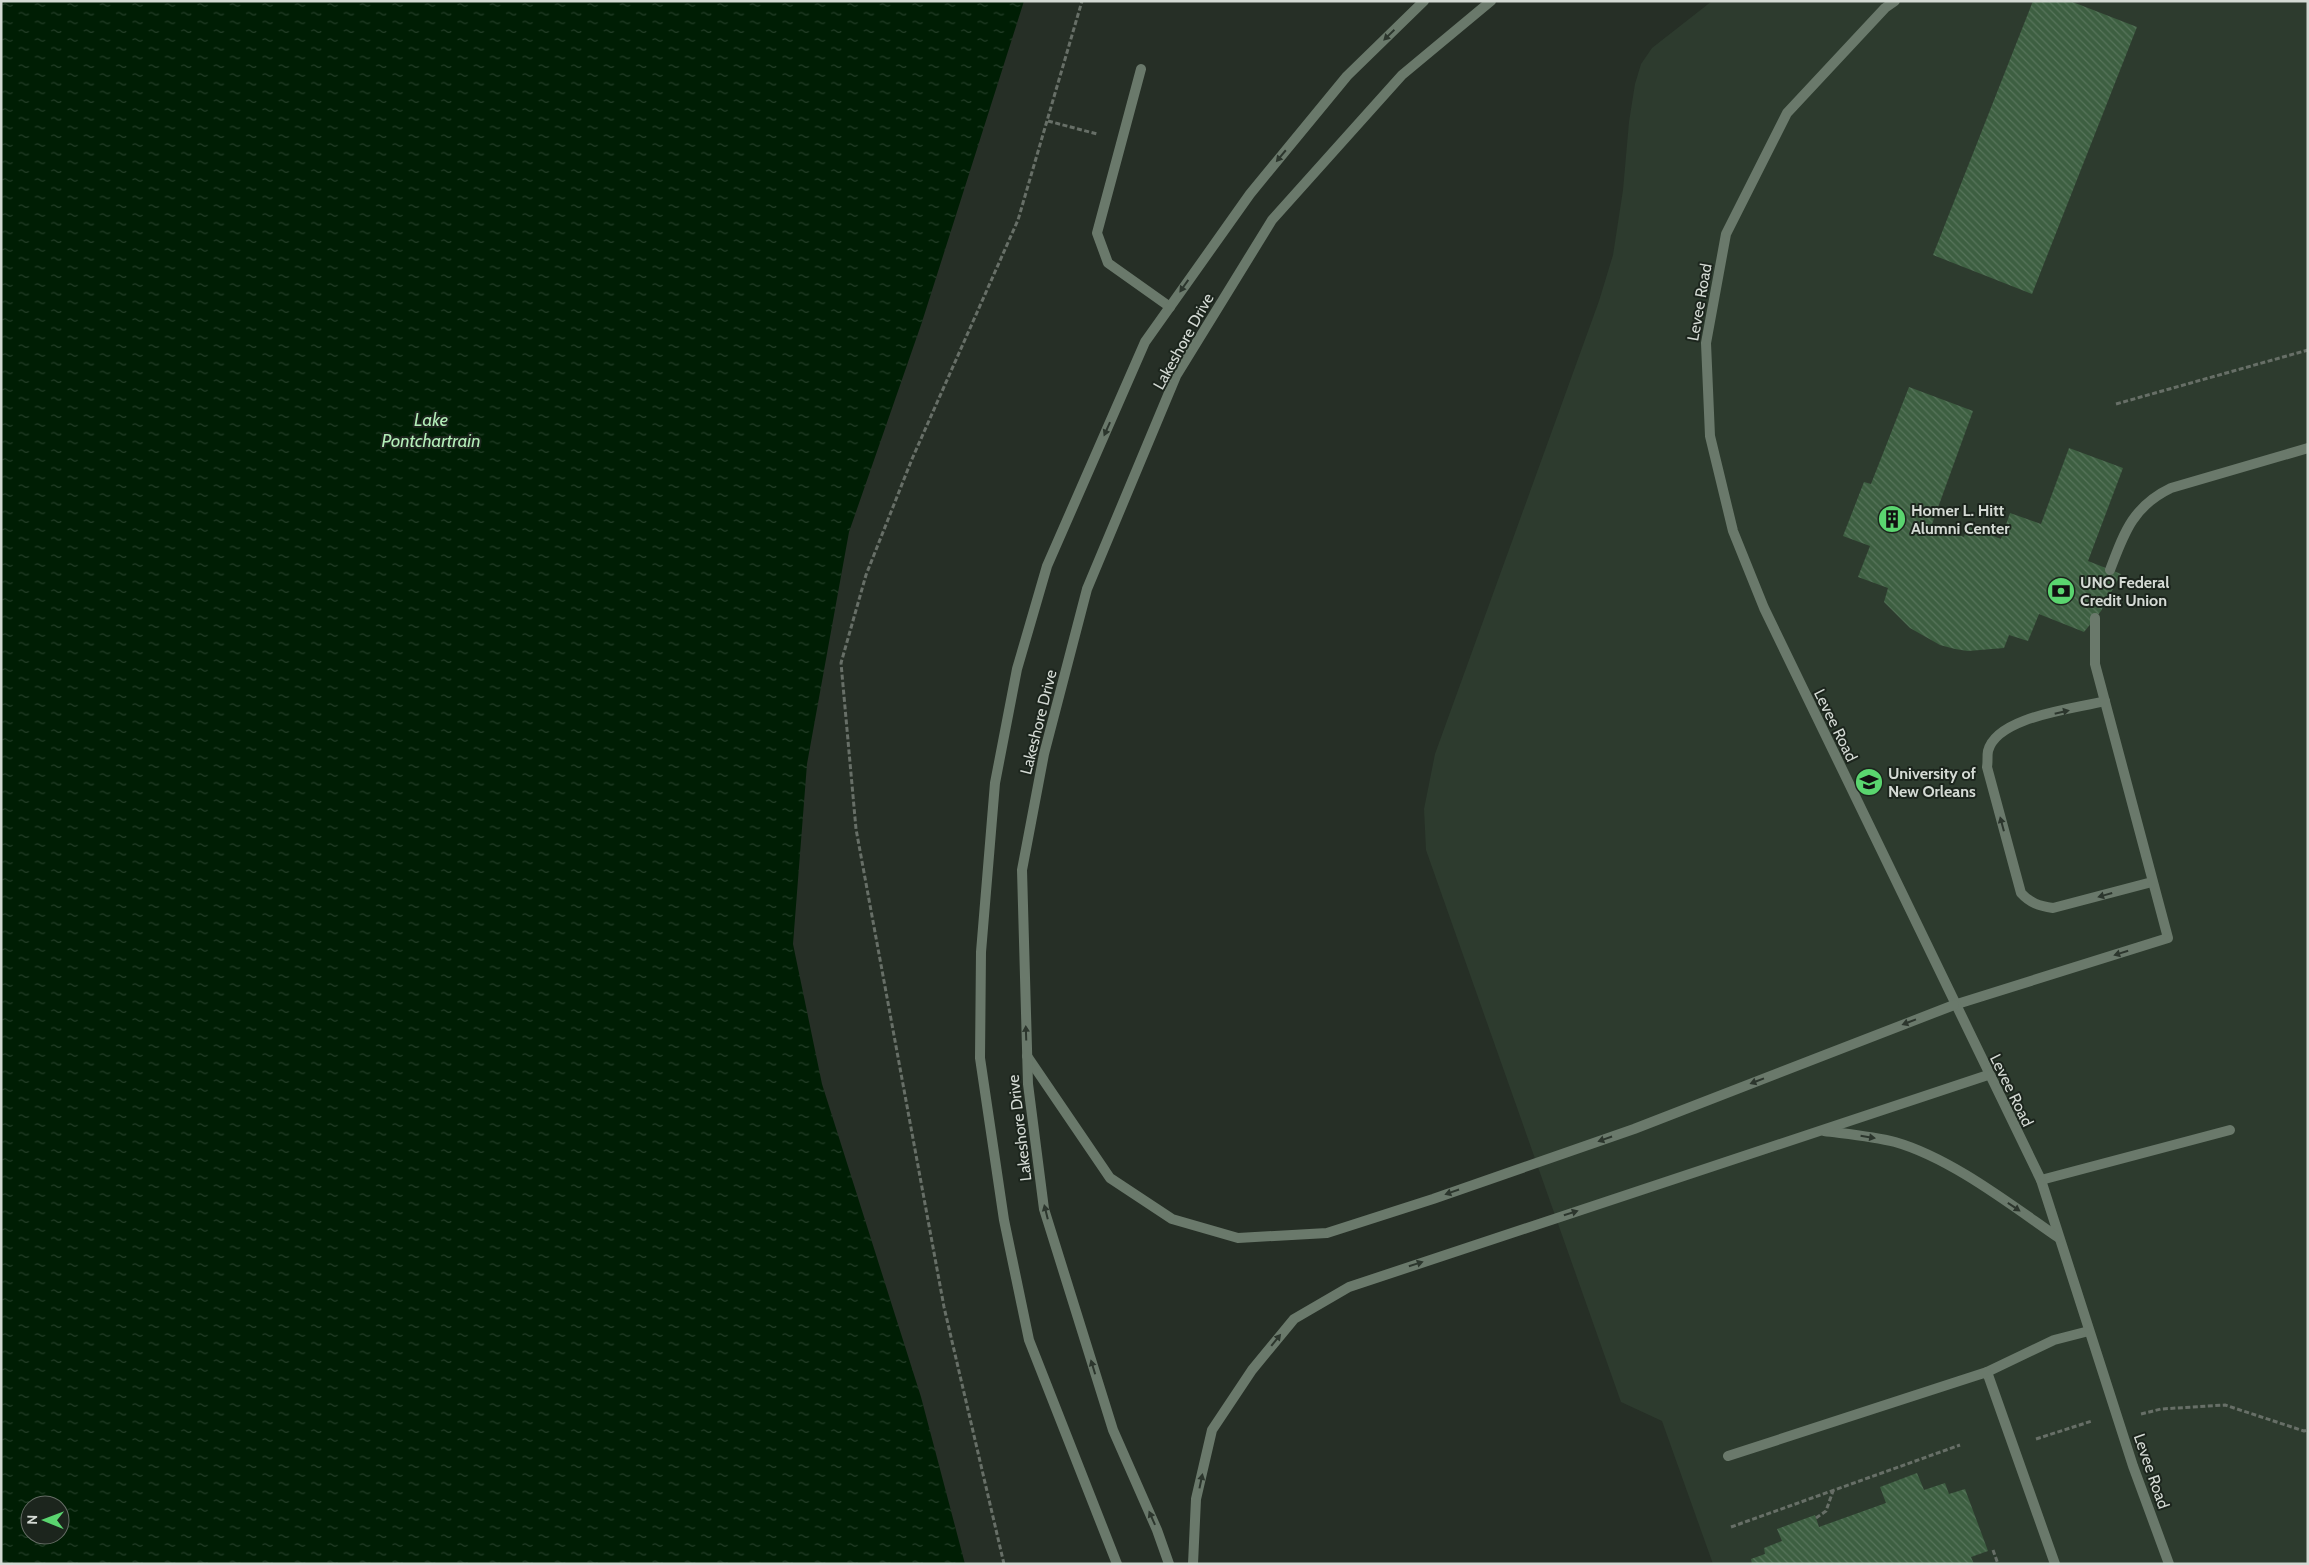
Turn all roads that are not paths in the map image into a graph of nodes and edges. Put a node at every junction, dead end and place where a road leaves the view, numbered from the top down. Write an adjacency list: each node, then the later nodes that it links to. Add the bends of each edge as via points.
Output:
1 (1424, 1): 5 (street, Lakeshore Drive, one-way to 5, via 1347,76 1250,194)
2 (1491, 1): 12 (street, Lakeshore Drive, one-way to 2, via 1022,870 1044,754 1087,588 1176,376 1272,220 1402,74)
3 (1896, 1): 11 (street, Levee Road, via 1885,8 1788,112 1726,234 1706,343 1710,436 1734,531 1764,608)
4 (1141, 69): 5 (street, via 1097,233 1108,263)
5 (1170, 307): 21 (street, Lakeshore Drive, one-way to 21, via 1145,342 1047,566 1017,669 995,783 981,952 980,1058 1004,1220 1029,1340)
6 (2308, 448): 7 (street, via 2171,488 2153,497 2132,520)
7 (2110, 570)
8 (2095, 618): 9 (street, via 2095,664)
9 (2105, 701): 10 (street); 10 (street, one-way to 9, via 2052,908 2028,901 2021,893 1988,767 1988,751 2003,730 2017,722)
10 (2152, 882): 11 (street, one-way to 11, via 2168,938)
11 (1954, 1005): 12 (street, one-way to 12, via 1634,1129 1433,1199 1327,1233 1238,1238 1172,1219 1110,1178); 13 (street, Levee Road)
12 (1027, 1056): 22 (street, Lakeshore Drive, one-way to 12, via 1158,1530 1113,1430 1044,1209)
13 (1988, 1076): 15 (street); 16 (street, Levee Road)
14 (2230, 1130): 16 (street)
15 (1820, 1131): 17 (street, one-way to 17, via 1896,1142 1930,1156 1970,1178); 23 (street, one-way to 15, via 1196,1499 1212,1430 1252,1370 1294,1319 1349,1287)
16 (2041, 1180): 17 (street, Levee Road)
17 (2059, 1238): 18 (street, Levee Road)
18 (2089, 1331): 19 (street, via 2054,1340); 25 (street, Levee Road)
19 (1987, 1372): 20 (street); 24 (street)
20 (1728, 1456)
21 (1117, 1564)
22 (1169, 1564)
23 (1193, 1564)
24 (2056, 1564)
25 (2169, 1564)

